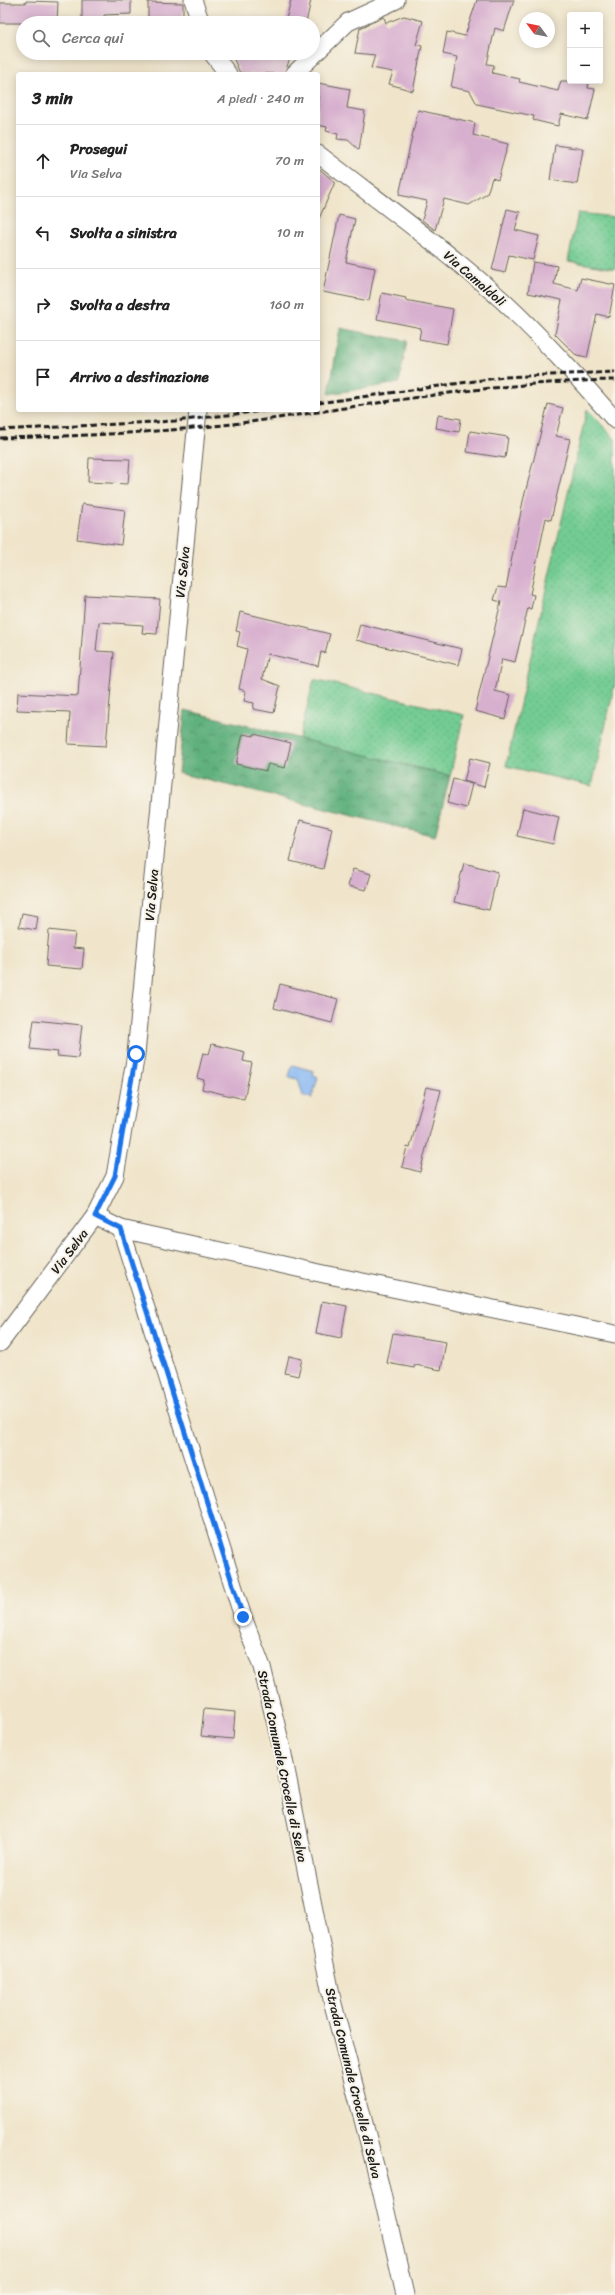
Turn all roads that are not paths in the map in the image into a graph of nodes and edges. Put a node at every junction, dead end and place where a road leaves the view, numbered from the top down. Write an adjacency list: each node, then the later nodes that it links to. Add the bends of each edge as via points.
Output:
1 (193, 0): 3 (street)
2 (396, 0): 4 (street, via 348,22)
3 (199, 16)
4 (320, 49)
5 (217, 60): 7 (street)
6 (309, 60): 8 (street)
7 (226, 72)
8 (296, 72)
9 (320, 156): 11 (street, Via Camaldoli, via 436,245 502,301 543,340)
10 (198, 412): 12 (street, Via Selva, via 136,1054 115,1176)
11 (615, 420)
12 (95, 1216): 13 (street); 15 (street, Via Selva)
13 (121, 1229): 14 (street); 16 (street, Strada Comunale Crocelle di Selva, via 243,1617 262,1667 281,1745 333,2004 380,2185)
14 (615, 1334)
15 (0, 1343)
16 (405, 2295)

